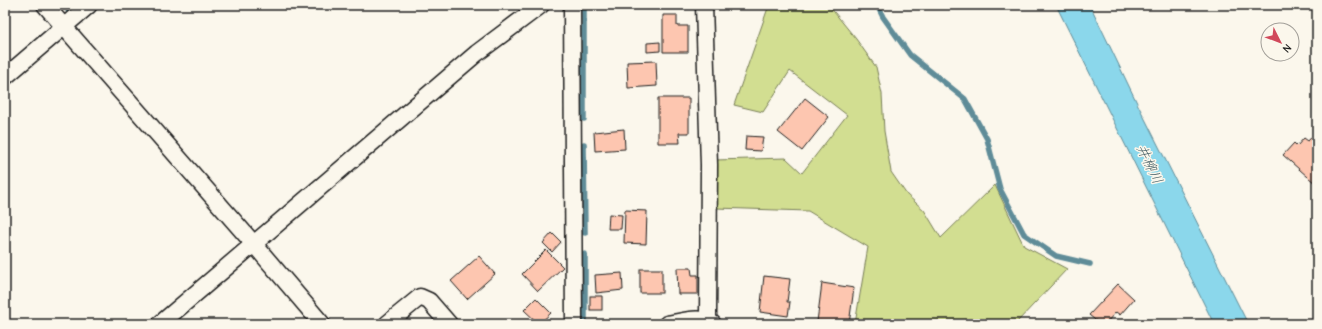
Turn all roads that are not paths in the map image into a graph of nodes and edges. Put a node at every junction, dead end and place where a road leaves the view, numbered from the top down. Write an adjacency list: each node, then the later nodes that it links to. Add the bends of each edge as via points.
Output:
1 (45, 5): 6 (street)
2 (89, 5): 6 (street)
3 (541, 5): 8 (street, via 477,53)
4 (572, 5): 14 (street)
5 (704, 5): 9 (street)
6 (64, 27): 7 (street); 8 (street)
7 (5, 77)
8 (253, 243): 10 (street); 11 (street)
9 (710, 322): 15 (street, via 696,320)
10 (160, 324)
11 (322, 324)
12 (387, 324): 13 (street, via 420,297 429,301)
13 (449, 324)
14 (574, 324)
15 (667, 324)

